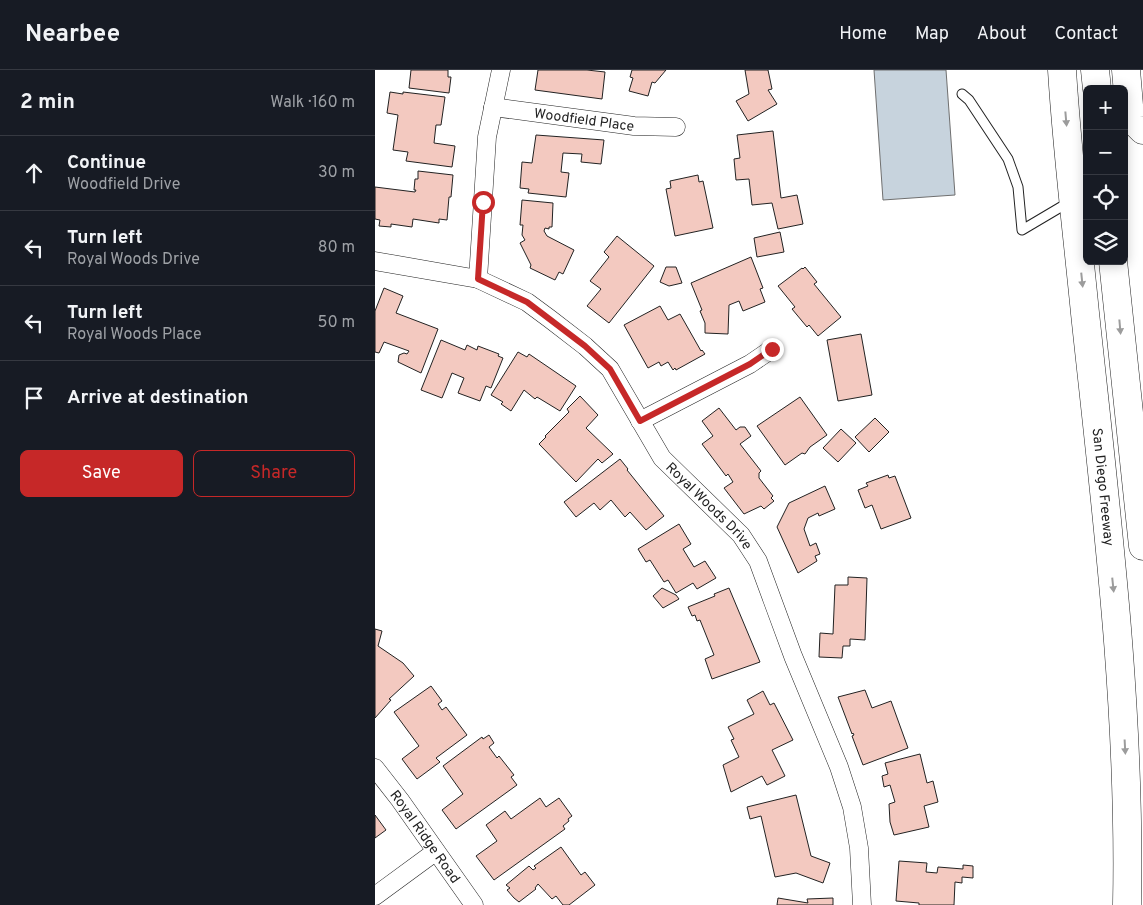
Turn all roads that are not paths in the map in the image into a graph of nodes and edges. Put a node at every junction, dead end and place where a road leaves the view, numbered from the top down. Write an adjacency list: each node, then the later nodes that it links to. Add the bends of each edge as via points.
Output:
1 (501, 70): 7 (street)
2 (1061, 70): 10 (highway, San Diego Freeway, one-way to 10)
3 (1095, 70): 5 (highway)
4 (1126, 70): 9 (highway, via 1130,117)
5 (1097, 85)
6 (962, 94): 10 (lane, via 1008,159 1018,187 1022,230)
7 (493, 107): 8 (street, Woodfield Place, via 634,126); 13 (street, via 487,137)
8 (676, 127)
9 (1143, 130)
10 (1073, 200): 22 (highway, San Diego Freeway, one-way to 22, via 1119,638 1127,792)
11 (375, 261): 13 (street, Royal Woods Drive)
12 (1113, 265): 16 (highway, one-way to 16)
13 (478, 279): 15 (street, Royal Woods Drive, via 527,302 585,346 610,369)
14 (772, 349): 15 (street, via 750,364)
15 (640, 421): 21 (street, Royal Woods Drive, via 662,458 741,535 758,561 852,807 859,848)
16 (1143, 546)
17 (375, 768): 18 (street, Royal Ridge Road)
18 (435, 852): 19 (street); 20 (street, Royal Ridge Road)
19 (375, 896)
20 (474, 905)
21 (862, 905)
22 (1127, 905)

